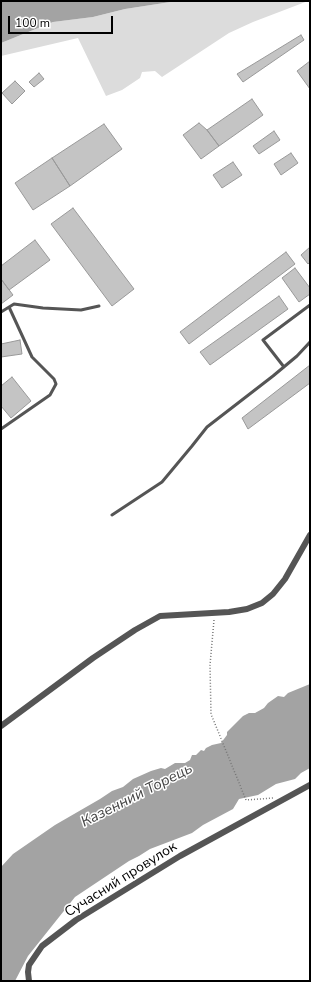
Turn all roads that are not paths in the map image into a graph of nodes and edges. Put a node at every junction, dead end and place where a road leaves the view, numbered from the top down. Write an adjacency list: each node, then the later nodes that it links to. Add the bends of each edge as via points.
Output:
1 (310, 305): 6 (lane, via 262,340)
2 (99, 306): 3 (lane, via 81,310 14,304)
3 (9, 307): 4 (lane); 7 (lane, via 32,358 56,384 50,395)
4 (1, 312)
5 (310, 342): 6 (lane)
6 (284, 367): 8 (lane, via 207,427 162,482)
7 (1, 429)
8 (112, 515)
9 (310, 535): 10 (street, via 285,579 262,603 247,609 215,614 160,616 93,658)
10 (1, 726)
11 (310, 785): 12 (street, Сучасний провулок, via 180,856 88,912 42,946 29,966)
12 (29, 981)

